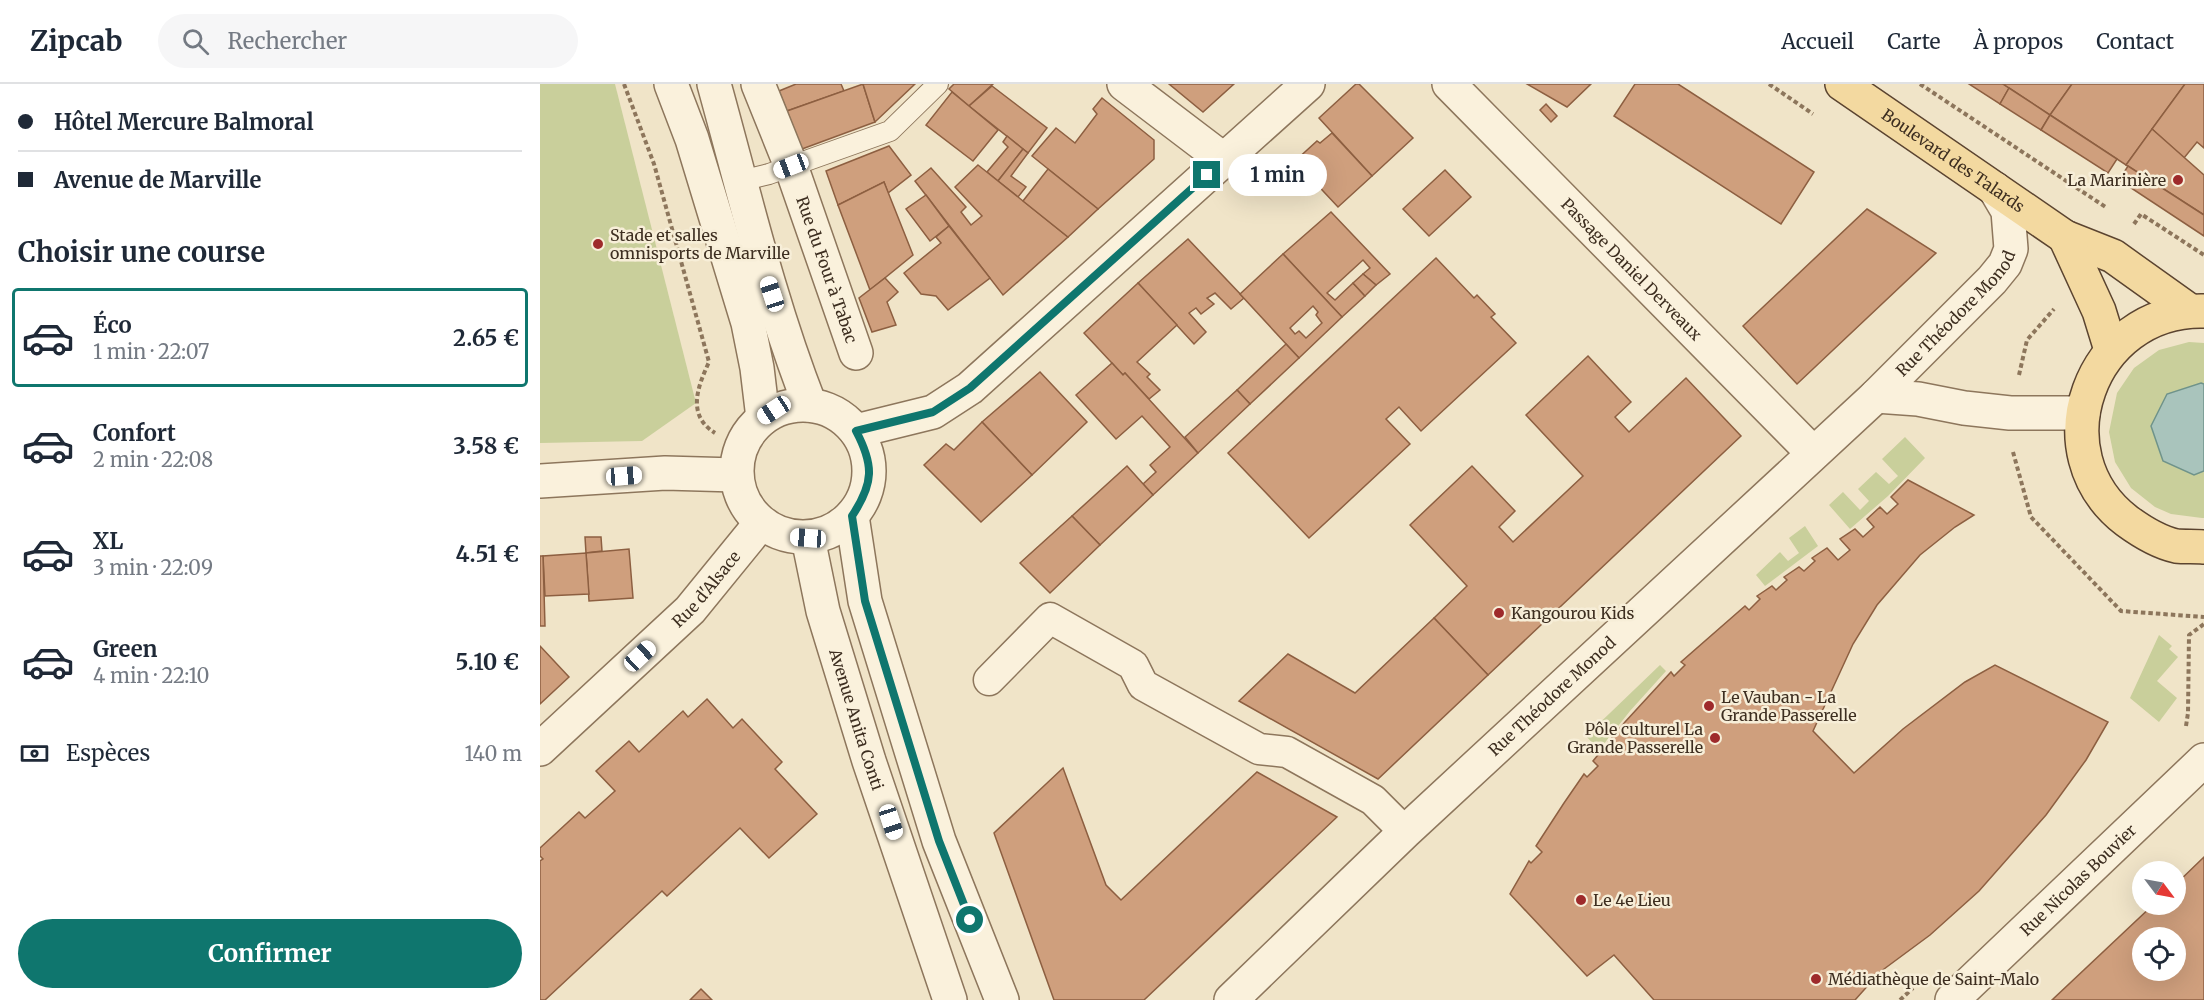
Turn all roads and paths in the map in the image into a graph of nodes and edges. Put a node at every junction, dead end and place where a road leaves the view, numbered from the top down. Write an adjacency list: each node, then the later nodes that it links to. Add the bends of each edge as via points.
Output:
1 (624, 84): 31 (path, via 654,164 709,362 697,387 697,411)
2 (672, 84): 28 (street, via 748,323)
3 (714, 84): 15 (street)
4 (758, 84): 14 (street, Rue du Four à Tabac)
5 (938, 84): 14 (lane, via 890,131)
6 (1124, 84): 13 (street)
7 (1308, 84): 13 (street)
8 (1449, 84): 30 (street, Passage Daniel Derveaux)
9 (1769, 84): 12 (path)
10 (1842, 84): 16 (main road, Boulevard des Talards)
11 (1920, 84): 17 (path)
12 (1814, 114)
13 (1224, 160): 29 (street, via 970,388 933,412)
14 (791, 166): 15 (lane); 23 (street, Rue du Four à Tabac)
15 (741, 181): 25 (street, via 766,276)
16 (1995, 189): 20 (main road, Boulevard des Talards); 24 (street, Rue Théodore Monod, via 2008,211 2011,249 2005,264)
17 (2114, 213)
18 (2124, 219): 19 (path)
19 (2133, 226)
20 (2065, 237): 21 (main road, Boulevard des Talards, via 2113,256); 22 (main road, via 2099,311)
21 (2197, 311): 22 (main road, via 2161,317 2134,330)
22 (2111, 350): 27 (main road, via 2092,379)
23 (856, 353)
24 (1876, 396): 26 (street, Rue Théodore Monod); 30 (street, Rue Théodore Monod)
25 (810, 405): 28 (street, via 787,406); 29 (street, via 828,409)
26 (2010, 413): 27 (street, Rue Théodore Monod); 37 (path, via 2006,427 2031,517 2121,611)
27 (2083, 413): 36 (main road, via 2083,448 2094,482 2114,511 2143,533 2176,546)
28 (763, 418): 31 (street, via 747,434)
29 (856, 431): 33 (street, via 867,452 869,474 865,496)
30 (1813, 453): 43 (street, Rue Théodore Monod)
31 (737, 461): 32 (street, via 665,473); 34 (street, via 740,493 748,510)
32 (540, 481)
33 (852, 516): 35 (street, via 828,533); 46 (street, via 865,601 932,818)
34 (761, 523): 35 (street, via 775,532); 41 (street, Rue d'Alsace, via 690,610)
35 (808, 538): 45 (street, Avenue Anita Conti, via 823,611 869,761)
36 (2204, 547)
37 (2204, 617)
38 (2204, 624): 40 (path, via 2189,635 2188,713)
39 (989, 680): 43 (street, via 1050,618 1133,665 1143,685 1259,749 1287,752 1373,800)
40 (2183, 731)
41 (540, 749)
42 (2204, 760): 49 (street, Rue Nicolas Bouvier)
43 (1405, 832): 47 (street, Rue Théodore Monod)
44 (1918, 984): 48 (path)
45 (950, 1000)
46 (1002, 1000)
47 (1231, 1000)
48 (1900, 1000)
49 (1952, 1000)

